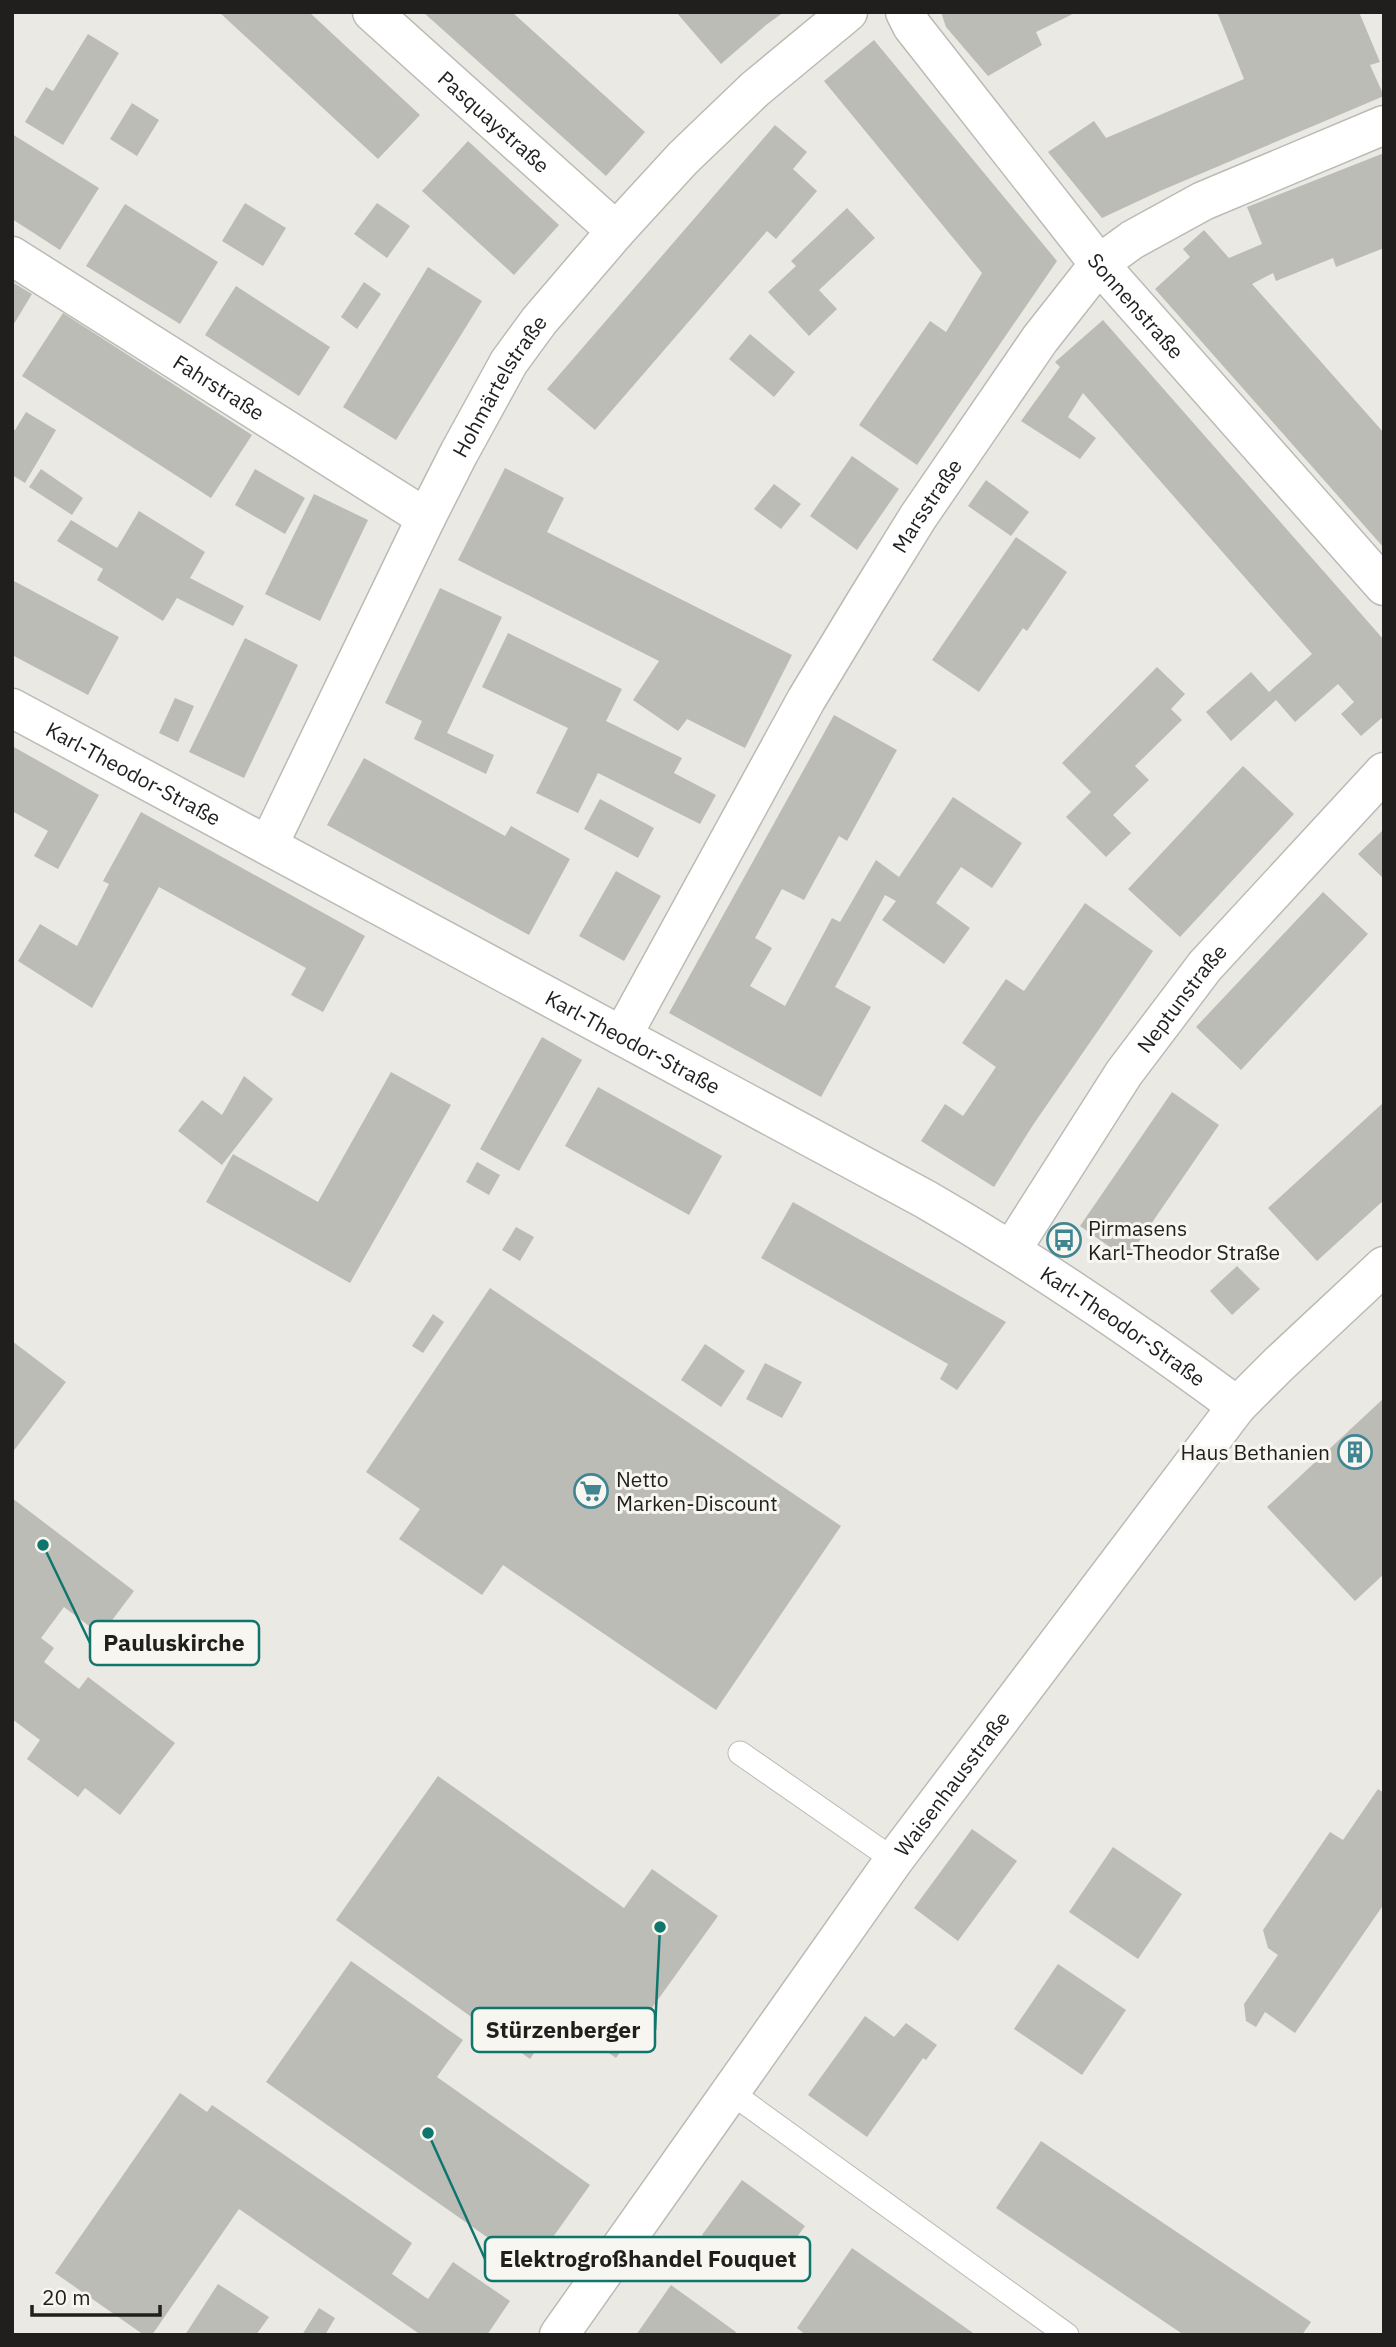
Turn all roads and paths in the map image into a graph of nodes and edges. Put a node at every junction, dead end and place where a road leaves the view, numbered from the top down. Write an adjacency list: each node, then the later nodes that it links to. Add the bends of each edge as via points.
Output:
1 (372, 12): 5 (street, Pasquaystraße)
2 (848, 12): 5 (street, Hohmärtelstraße, via 737,106)
3 (905, 12): 7 (street, Sonnenstraße)
4 (1384, 125): 7 (street, Marsstraße, via 1203,201)
5 (616, 231): 8 (street, Hohmärtelstraße, via 509,362)
6 (12, 256): 8 (street, Fahrstraße)
7 (1099, 264): 9 (street, Sonnenstraße); 13 (street, Marsstraße, via 1040,339 872,590 806,700)
8 (426, 518): 12 (street, Hohmärtelstraße)
9 (1384, 586)
10 (12, 708): 12 (street, Karl-Theodor-Straße)
11 (1384, 772): 14 (street, Neptunstraße, via 1205,966 1124,1073)
12 (269, 844): 13 (street, Karl-Theodor-Straße)
13 (622, 1036): 14 (street, Karl-Theodor-Straße)
14 (1012, 1249): 16 (street, Karl-Theodor-Straße)
15 (1384, 1266): 16 (street, Waisenhausstraße)
16 (1237, 1406): 18 (street, Waisenhausstraße)
17 (740, 1753): 18 (lane)
18 (894, 1860): 19 (street, Waisenhausstraße)
19 (729, 2091): 20 (street, Waisenhausstraße); 21 (lane)
20 (559, 2335)
21 (1067, 2335)

